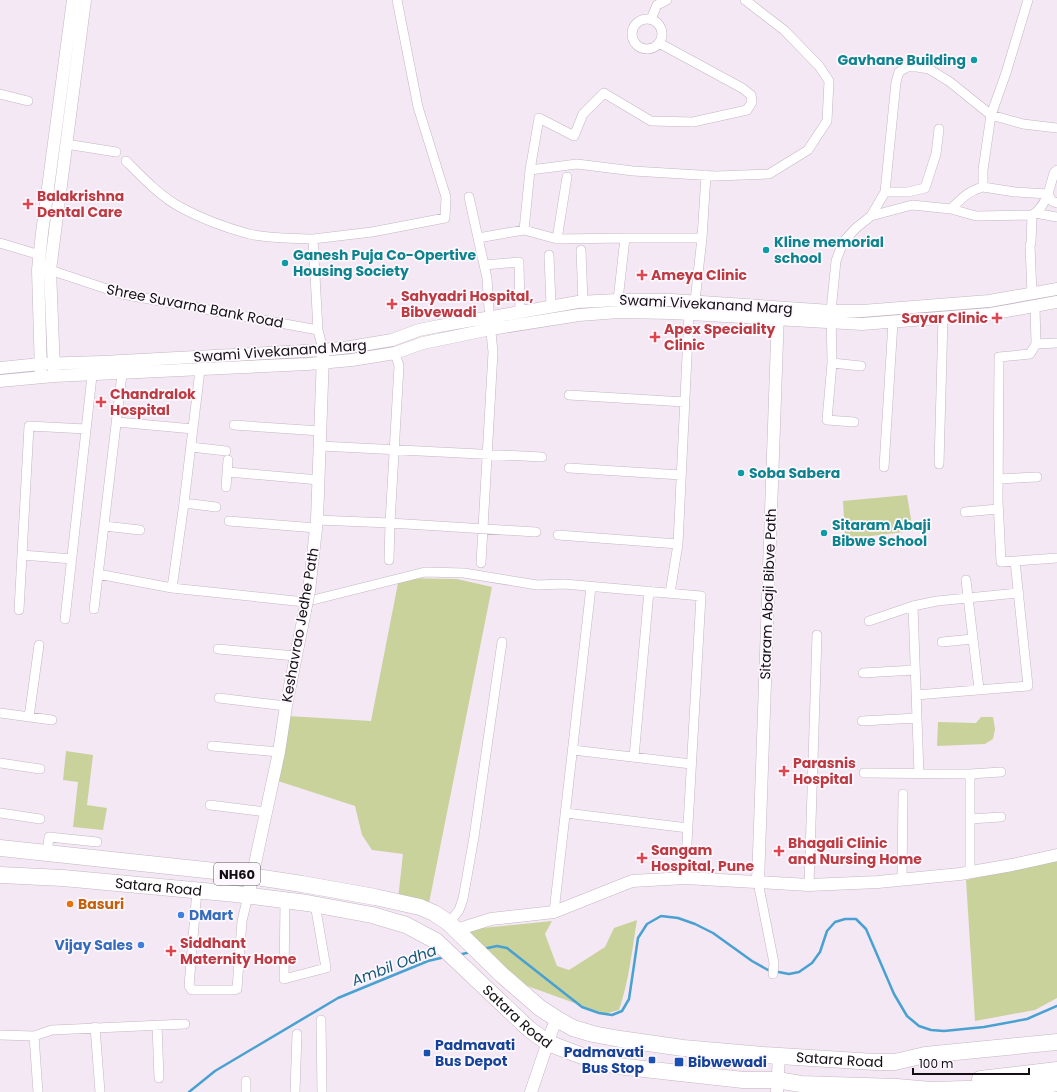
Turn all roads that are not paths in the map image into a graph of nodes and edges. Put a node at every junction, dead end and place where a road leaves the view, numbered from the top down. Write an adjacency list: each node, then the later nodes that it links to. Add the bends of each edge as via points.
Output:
1 (73, 0): 39 (main road)
2 (85, 0): 14 (main road)
3 (397, 0): 34 (street, via 418,107 446,197 445,218 372,232)
4 (667, 0): 7 (street, via 657,5)
5 (745, 0): 19 (street, via 784,30 819,66 829,81 827,122 808,150 769,174)
6 (1028, 0): 11 (street)
7 (651, 19): 8 (street, via 661,29); 8 (street, via 636,23 632,32 633,38 638,45 647,49)
8 (659, 43): 17 (street, via 742,88 751,95 752,102 747,110 693,122 651,121 604,93 583,114 574,136 539,118)
9 (0, 94): 10 (street)
10 (28, 101)
11 (992, 115): 12 (street, via 1022,124); 21 (street, via 983,170); 22 (street, via 929,70 907,67 899,72)
12 (1057, 128)
13 (939, 129): 22 (street, via 936,154 925,188 908,192)
14 (66, 144): 15 (street); 41 (main road)
15 (116, 152)
16 (126, 161): 34 (street, via 179,207 212,221 249,234)
17 (530, 170): 19 (street, via 577,164 633,171); 30 (street)
18 (1057, 170): 23 (street)
19 (706, 175): 33 (street)
20 (567, 177): 35 (street)
21 (983, 187): 23 (street); 26 (street, via 972,190)
22 (885, 192): 28 (street)
23 (1048, 194): 25 (street, via 1052,201); 27 (street, via 1043,205)
24 (469, 197): 31 (street)
25 (1057, 203)
26 (951, 209): 27 (street, via 976,216); 28 (street, via 912,205)
27 (1034, 214): 29 (street); 43 (street, via 1030,244)
28 (871, 216): 51 (street, via 843,242 836,260)
29 (1057, 217)
30 (524, 230): 31 (street); 35 (street)
31 (478, 238): 40 (street)
32 (625, 238): 33 (street); 35 (street); 44 (street)
33 (702, 238): 45 (street)
34 (313, 239): 59 (street)
35 (557, 239)
36 (0, 243): 39 (street)
37 (581, 250): 46 (street)
38 (549, 255): 48 (street)
39 (40, 256): 66 (main road)
40 (484, 265): 52 (street, via 519,262); 54 (street)
41 (50, 270): 59 (street, Shree Suvarna Bank Road, via 122,294); 64 (main road)
42 (1057, 289): 43 (main road, Swami Vivekanand Marg)
43 (1032, 294): 51 (main road, Swami Vivekanand Marg, via 892,310)
44 (618, 300): 45 (main road, Swami Vivekanand Marg); 46 (main road, Swami Vivekanand Marg)
45 (695, 301): 49 (main road, Swami Vivekanand Marg)
46 (584, 302): 48 (main road, Swami Vivekanand Marg)
47 (1057, 302): 50 (main road, Swami Vivekanand Marg)
48 (551, 306): 52 (main road, Swami Vivekanand Marg)
49 (778, 307): 51 (main road, Swami Vivekanand Marg); 56 (main road, Sitaram Abaji Bibve Path)
50 (1035, 307): 55 (main road, Swami Vivekanand Marg); 61 (street)
51 (831, 311): 58 (street)
52 (520, 312): 54 (main road, Swami Vivekanand Marg)
53 (689, 314): 54 (main road, Swami Vivekanand Marg, via 619,312); 56 (main road, Swami Vivekanand Marg); 77 (street)
54 (490, 318): 62 (main road, Swami Vivekanand Marg, via 419,330 392,340); 63 (main road, Swami Vivekanand Marg); 88 (street, via 493,352)
55 (943, 318): 57 (main road, Swami Vivekanand Marg); 91 (street)
56 (778, 320): 58 (main road, Swami Vivekanand Marg); 179 (main road, Sitaram Abaji Bibve Path)
57 (893, 322): 58 (main road, Swami Vivekanand Marg); 92 (street)
58 (832, 323): 67 (street)
59 (318, 330): 62 (street)
60 (1057, 343): 61 (street)
61 (1036, 344): 97 (street, via 1030,354 998,357)
62 (323, 350): 64 (main road, Swami Vivekanand Marg, via 117,362); 65 (main road, Keshavrao Jedhe Path)
63 (395, 353): 65 (main road, Swami Vivekanand Marg); 86 (street, via 399,366)
64 (53, 363): 66 (main road, Swami Vivekanand Marg); 72 (main road)
65 (323, 363): 70 (main road, Swami Vivekanand Marg); 83 (main road, Keshavrao Jedhe Path)
66 (40, 364): 69 (main road, Swami Vivekanand Marg); 74 (main road)
67 (832, 364): 68 (street); 79 (street, via 827,420)
68 (861, 366)
69 (0, 368)
70 (200, 370): 71 (main road, Swami Vivekanand Marg); 81 (street)
71 (122, 374): 73 (main road, Swami Vivekanand Marg); 78 (street)
72 (54, 376): 73 (main road, Swami Vivekanand Marg); 74 (main road, Swami Vivekanand Marg)
73 (92, 376): 82 (street)
74 (42, 377): 75 (main road, Swami Vivekanand Marg)
75 (0, 381)
76 (569, 395): 77 (street)
77 (685, 402): 95 (street)
78 (116, 422): 81 (street); 107 (street)
79 (854, 422)
80 (234, 425): 83 (street)
81 (193, 429): 85 (street)
82 (86, 430): 113 (street, via 30,426); 115 (street)
83 (320, 431): 84 (main road, Keshavrao Jedhe Path)
84 (320, 446): 86 (street); 98 (main road, Keshavrao Jedhe Path)
85 (191, 447): 87 (street); 100 (street)
86 (394, 450): 88 (street); 105 (street)
87 (226, 451)
88 (488, 454): 89 (street); 108 (street)
89 (542, 457)
90 (228, 460): 94 (street)
91 (939, 464)
92 (884, 467)
93 (569, 468): 95 (street)
94 (228, 472): 98 (street); 99 (street)
95 (681, 475): 112 (street)
96 (1037, 477): 97 (street)
97 (998, 479): 102 (street)
98 (319, 480): 106 (main road, Keshavrao Jedhe Path)
99 (226, 487)
100 (184, 503): 101 (street); 122 (street)
101 (216, 507)
102 (998, 509): 103 (street); 117 (street, via 1002,562)
103 (965, 512)
104 (230, 521): 106 (street)
105 (390, 522): 106 (street); 108 (street); 116 (street)
106 (317, 524): 138 (main road, Keshavrao Jedhe Path, bridge, via 309,591)
107 (104, 526): 109 (street); 119 (street)
108 (483, 528): 110 (street); 118 (street)
109 (140, 530)
110 (536, 532)
111 (558, 536): 112 (street)
112 (678, 544): 124 (street)
113 (22, 555): 115 (street); 129 (street)
114 (1057, 558): 117 (street)
115 (72, 559): 130 (street)
116 (389, 560)
117 (1015, 561): 125 (street)
118 (481, 563)
119 (98, 574): 122 (street); 128 (street)
120 (966, 580): 126 (street)
121 (591, 587): 122 (street, via 537,585 464,573 426,572 305,602); 123 (street); 151 (street)
122 (172, 588)
123 (649, 591): 124 (street); 153 (street)
124 (670, 593): 155 (street, via 701,596)
125 (1019, 593): 126 (street); 141 (street, via 1028,686)
126 (968, 599): 127 (street); 133 (street)
127 (913, 606): 131 (street); 139 (street)
128 (94, 609)
129 (19, 610)
130 (65, 619)
131 (869, 621)
132 (816, 635): 180 (street)
133 (973, 639): 135 (street); 141 (street)
134 (502, 642): 186 (street, via 474,837)
135 (942, 642)
136 (38, 645): 146 (street)
137 (218, 649): 138 (street)
138 (296, 656): 144 (main road, Keshavrao Jedhe Path)
139 (915, 670): 140 (street); 142 (street)
140 (863, 673)
141 (979, 689): 142 (street)
142 (916, 695): 147 (street)
143 (219, 698): 144 (street)
144 (286, 706): 152 (main road, Keshavrao Jedhe Path)
145 (0, 713): 146 (street)
146 (29, 717): 148 (street)
147 (917, 718): 149 (street); 159 (street)
148 (52, 720)
149 (862, 721)
150 (212, 746): 152 (street)
151 (573, 750): 153 (street); 165 (street)
152 (280, 752): 163 (main road, Keshavrao Jedhe Path)
153 (634, 757): 155 (street)
154 (0, 763): 156 (street)
155 (692, 764): 169 (street)
156 (40, 769)
157 (1001, 772): 160 (street)
158 (864, 773): 159 (street)
159 (919, 774): 160 (street)
160 (970, 774): 168 (street)
161 (903, 794): 178 (street)
162 (210, 805): 163 (street)
163 (266, 812): 176 (main road, Keshavrao Jedhe Path)
164 (0, 814): 167 (street)
165 (566, 814): 169 (street); 185 (street)
166 (1001, 817): 168 (street)
167 (40, 819)
168 (970, 819): 174 (street)
169 (688, 828): 177 (street)
170 (97, 842): 172 (street, via 49,837)
171 (0, 848): 172 (highway, Satara Road / NH60)
172 (47, 853): 176 (highway, Satara Road / NH60)
173 (1057, 855): 174 (main road)
174 (970, 872): 178 (main road)
175 (0, 875): 181 (highway, Satara Road / NH60)
176 (252, 876): 182 (main road, Keshavrao Jedhe Path); 186 (highway, Satara Road / NH60, via 420,907 434,913)
177 (685, 878): 179 (main road); 185 (main road, via 632,882)
178 (902, 879): 180 (main road)
179 (758, 882): 180 (main road); 187 (street, via 774,963)
180 (809, 885)
181 (197, 890): 182 (highway, Satara Road / NH60); 182 (street, via 190,986 192,990 237,989 242,921)
182 (248, 896): 183 (highway, Satara Road / NH60)
183 (285, 901): 184 (highway, Satara Road / NH60); 184 (street, via 284,979 326,968)
184 (315, 904): 197 (highway, Satara Road / NH60, via 372,915 406,925 436,942 529,1029)
185 (554, 912): 186 (main road, via 492,919)
186 (456, 930): 188 (highway, Satara Road / NH60, via 487,962 529,999)
187 (773, 974)
188 (557, 1019): 197 (main road); 199 (highway, Satara Road / NH60, via 573,1028 593,1034 649,1044)
189 (321, 1020): 213 (street)
190 (184, 1024): 191 (street)
191 (157, 1025): 192 (street); 202 (street)
192 (95, 1027): 195 (street, via 52,1030); 210 (street)
193 (0, 1034): 195 (street)
194 (296, 1034): 212 (street)
195 (34, 1036): 209 (street)
196 (1057, 1042): 200 (highway, Satara Road / NH60, via 925,1055)
197 (548, 1043): 205 (highway, Satara Road / NH60, via 592,1060 617,1066); 208 (main road)
198 (1057, 1049): 200 (highway, via 927,1065)
199 (779, 1056): 200 (highway, Satara Road / NH60); 205 (main road)
200 (895, 1062)
201 (1057, 1070): 206 (highway)
202 (159, 1078)
203 (246, 1080): 211 (street)
204 (1057, 1083): 206 (highway, Satara Road / NH60, via 1036,1087 931,1090)
205 (777, 1086): 207 (highway, Satara Road / NH60, via 801,1084)
206 (897, 1087): 207 (highway, Satara Road / NH60)
207 (830, 1089)
208 (535, 1091)
209 (38, 1092)
210 (100, 1092)
211 (246, 1092)
212 (295, 1092)
213 (322, 1092)

